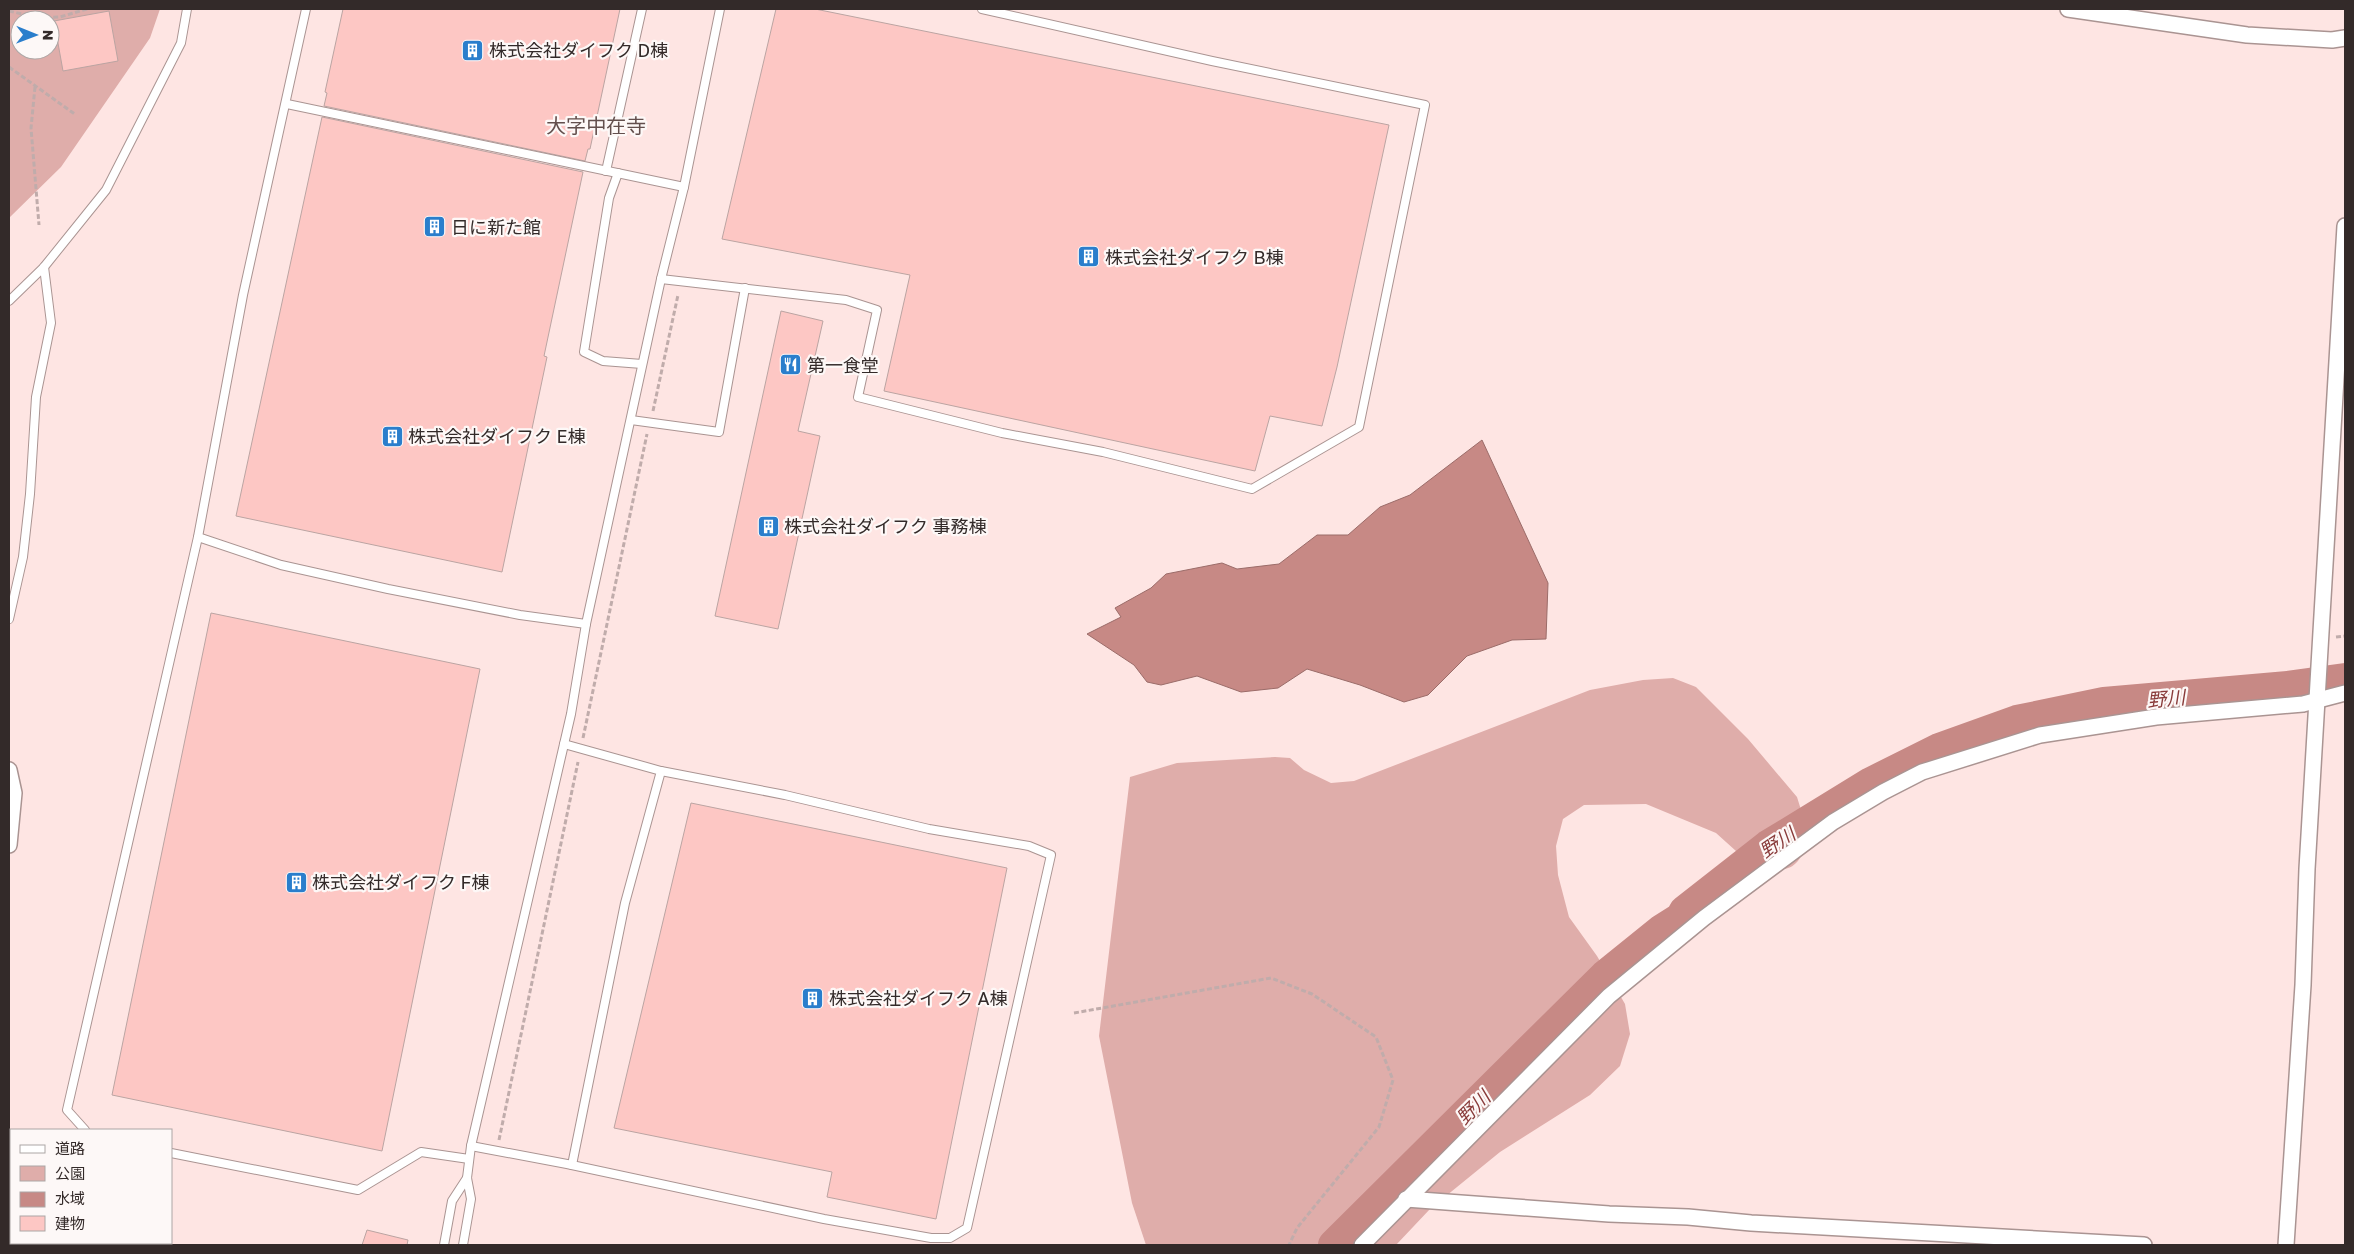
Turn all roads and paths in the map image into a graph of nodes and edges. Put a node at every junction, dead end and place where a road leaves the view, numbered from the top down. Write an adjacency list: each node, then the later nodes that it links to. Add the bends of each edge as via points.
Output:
1 (87, 9): 8 (path, via 60,17 40,18)
2 (187, 9): 19 (lane, via 180,44 106,190)
3 (306, 9): 12 (lane)
4 (642, 9): 14 (lane)
5 (720, 9): 16 (lane)
6 (982, 9): 21 (lane, via 1426,105 1359,427 1252,489 1103,452 858,398 877,310 846,300)
7 (2068, 9): 9 (street, via 2246,35)
8 (9, 11)
9 (2345, 38)
10 (9, 67): 11 (path)
11 (35, 87): 13 (path); 17 (path, via 31,128)
12 (287, 104): 14 (lane); 28 (lane, via 243,295)
13 (76, 115)
14 (606, 171): 15 (lane)
15 (618, 173): 16 (lane); 24 (lane, via 609,198 584,352 603,361)
16 (684, 187): 20 (lane)
17 (39, 225)
18 (2345, 226): 32 (street)
19 (44, 267): 23 (lane); 29 (lane, via 51,323 36,396 23,557)
20 (661, 279): 21 (lane); 24 (lane)
21 (745, 288): 26 (lane, via 719,432)
22 (678, 294): 25 (path)
23 (9, 301)
24 (642, 364): 26 (lane)
25 (652, 412)
26 (631, 420): 30 (lane)
27 (647, 432): 33 (path)
28 (198, 537): 30 (lane, via 281,565 388,589 520,615); 40 (lane, via 67,1110)
29 (9, 619)
30 (586, 624): 34 (lane)
31 (2345, 693): 32 (street)
32 (2318, 700): 47 (street, via 2252,710 2156,717 2040,735 1922,772 1883,792 1833,822 1787,856 1704,918 1609,996); 53 (street)
33 (582, 741)
34 (564, 744): 37 (lane); 41 (lane)
35 (578, 762): 42 (path)
36 (9, 770): 38 (street, via 14,793)
37 (661, 771): 45 (lane, via 625,902); 45 (lane, via 785,795 929,829 1029,846 1051,855 967,1228 950,1238 931,1238 824,1219)
38 (9, 845)
39 (1074, 1013): 50 (path, via 1271,978 1312,994 1376,1037 1393,1080 1379,1127 1296,1228)
40 (84, 1129)
41 (471, 1146): 44 (lane); 45 (lane)
42 (497, 1146)
43 (172, 1153): 44 (lane, via 358,1190 421,1152)
44 (469, 1159): 46 (lane)
45 (572, 1165)
46 (467, 1178): 48 (lane, via 452,1201); 49 (lane, via 471,1199)
47 (1406, 1199): 51 (street); 52 (street, via 1761,1224)
48 (444, 1245)
49 (463, 1245)
50 (1290, 1245)
51 (1362, 1245)
52 (2144, 1245)
53 (2286, 1245)

